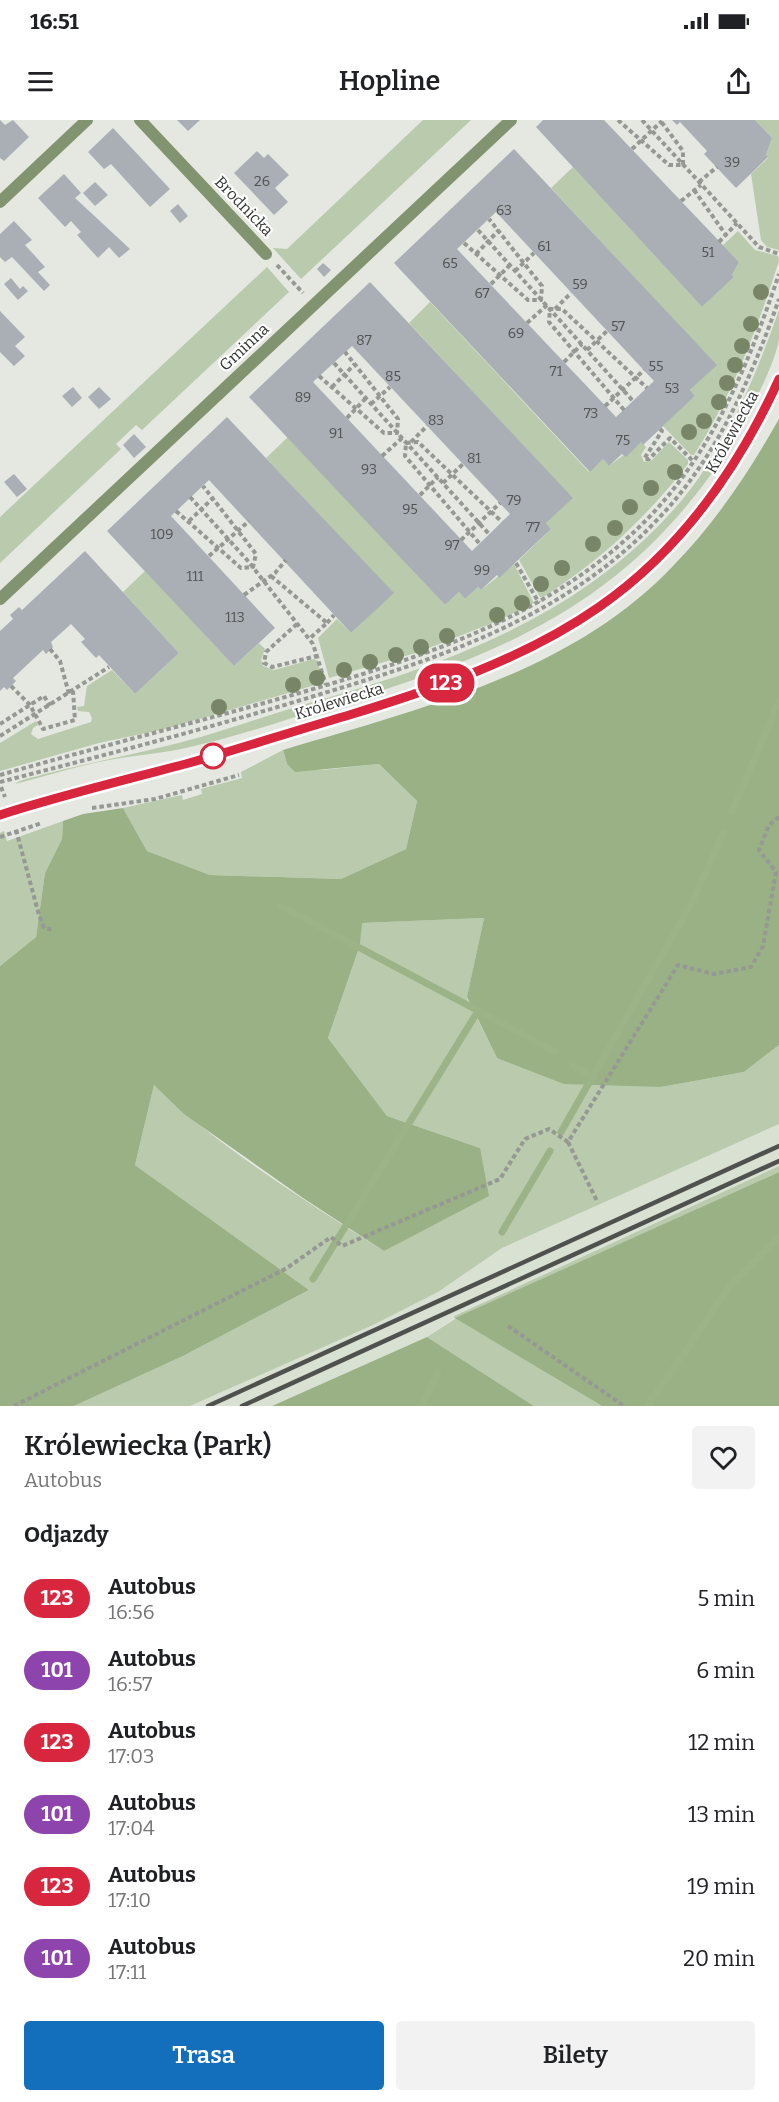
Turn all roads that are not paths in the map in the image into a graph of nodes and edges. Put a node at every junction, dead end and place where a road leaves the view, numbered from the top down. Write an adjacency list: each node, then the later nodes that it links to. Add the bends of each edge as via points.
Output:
1 (87, 120): 4 (street)
2 (140, 120): 5 (street, Brodnicka)
3 (511, 120): 7 (street, Gminna)
4 (0, 202)
5 (266, 254)
6 (779, 379): 8 (street, Królewiecka, via 745,446 701,512 640,575 560,633 413,696)
7 (0, 599)
8 (0, 815)

